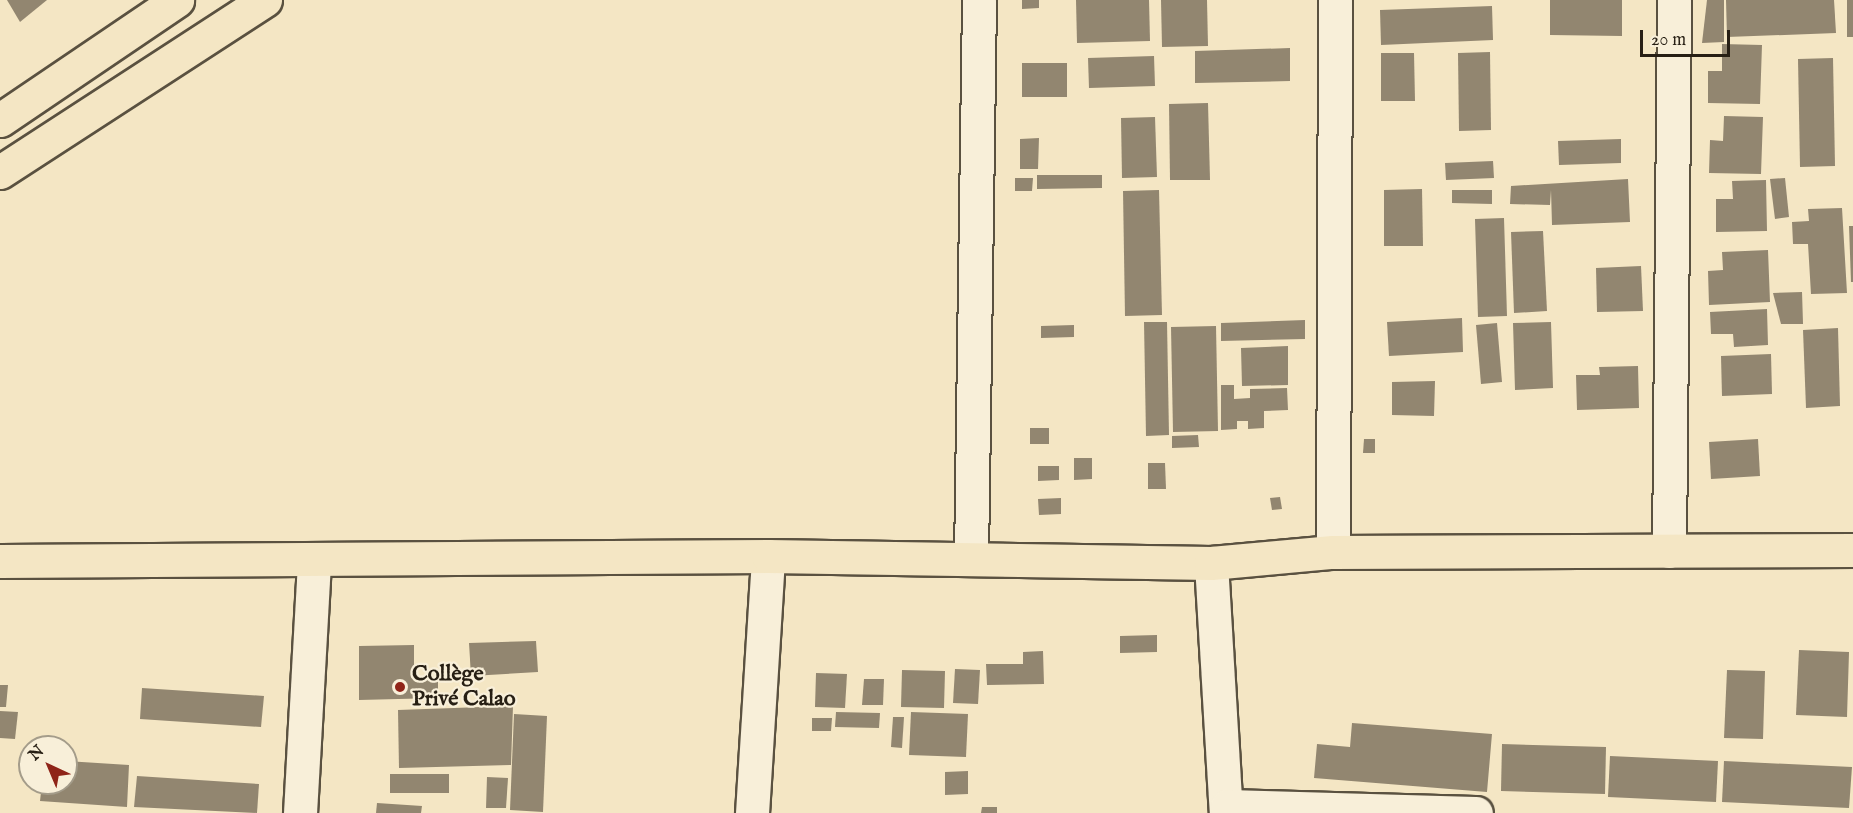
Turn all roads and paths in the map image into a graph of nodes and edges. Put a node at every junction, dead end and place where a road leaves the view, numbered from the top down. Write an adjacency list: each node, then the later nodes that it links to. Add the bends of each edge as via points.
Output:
1 (177, 0): 6 (main road)
2 (265, 0): 7 (main road)
3 (979, 0): 13 (street)
4 (1335, 0): 10 (street)
5 (1674, 0): 9 (street)
6 (0, 120)
7 (0, 172)
8 (1853, 550): 9 (main road)
9 (1670, 551): 10 (main road)
10 (1334, 552): 15 (main road)
11 (768, 556): 12 (main road); 13 (main road); 18 (street)
12 (314, 559): 14 (main road); 17 (street)
13 (971, 559): 15 (main road)
14 (0, 561)
15 (1211, 563): 16 (street)
16 (1227, 810): 19 (street)
17 (300, 813)
18 (752, 813)
19 (1476, 813)

